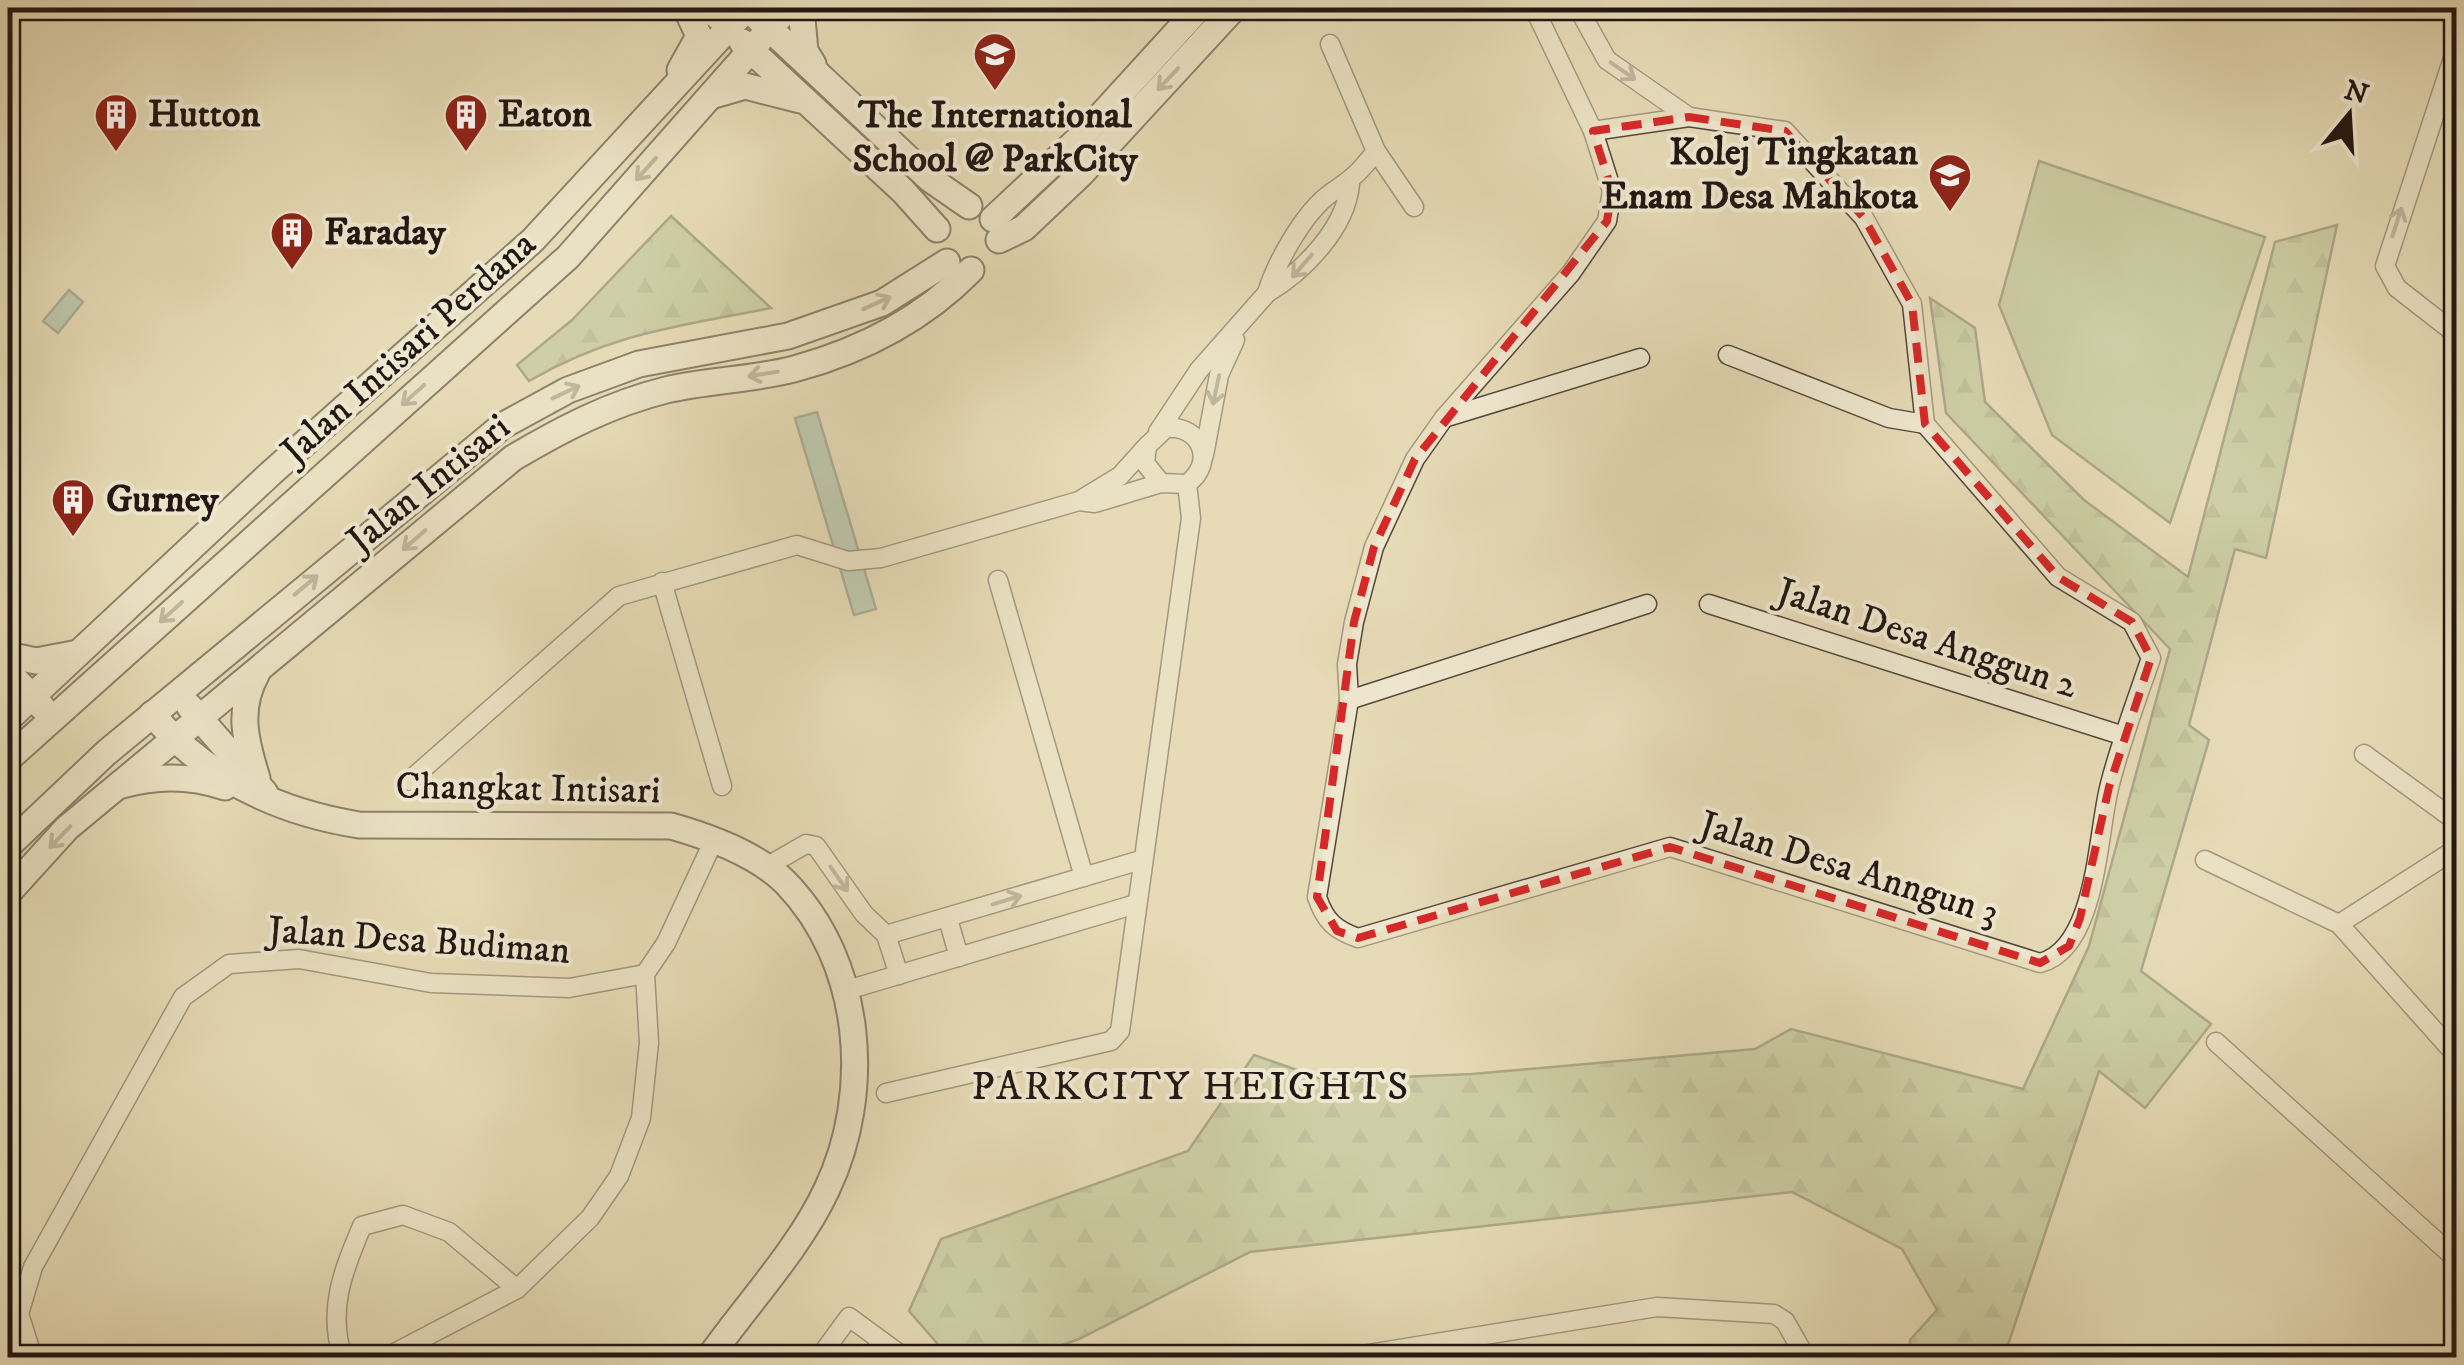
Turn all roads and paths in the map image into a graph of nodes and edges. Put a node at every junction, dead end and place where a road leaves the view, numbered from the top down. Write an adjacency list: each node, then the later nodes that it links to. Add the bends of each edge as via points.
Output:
1 (686, 8): 19 (street, via 699,36)
2 (702, 8): 11 (street)
3 (747, 8): 10 (street); 11 (street, Jalan Intisari Perdana)
4 (788, 8): 10 (street, Jalan Intisari Perdana)
5 (801, 8): 15 (street, via 805,50)
6 (1198, 8): 25 (street)
7 (1234, 8): 25 (street, one-way to 25, via 1024,228)
8 (1534, 8): 20 (street, Jalan Desa Anngun 3)
9 (1578, 8): 18 (street, one-way to 18, via 1607,60)
10 (770, 28): 13 (street, Jalan Intisari Perdana); 15 (street)
11 (729, 30): 13 (street); 19 (street, Jalan Intisari Perdana)
12 (1330, 44): 21 (street)
13 (752, 50): 16 (street, Jalan Intisari Perdana); 17 (street)
14 (2456, 55): 28 (street, one-way to 14, via 2398,288 2385,266)
15 (820, 74): 22 (street, via 930,179)
16 (711, 96): 17 (street, via 744,86); 51 (street, Jalan Intisari Perdana, one-way to 51, via 568,258)
17 (810, 103): 24 (street)
18 (1689, 117): 20 (street); 32 (street, via 1785,131 1864,218 1912,304)
19 (642, 123): 42 (street, Jalan Intisari Perdana, via 533,240)
20 (1593, 131): 31 (street, Jalan Desa Anngun 3, via 1610,180 1607,221)
21 (1376, 151): 23 (street); 27 (street, via 1350,184 1348,208 1296,276 1267,293)
22 (970, 206): 24 (street, via 949,212); 25 (street)
23 (1414, 207)
24 (936, 228): 26 (street, via 935,241)
25 (996, 229): 26 (street, via 991,260)
26 (959, 266): 44 (street, Jalan Intisari, one-way to 44, via 943,299 886,334 794,369 667,390 568,425 489,476); 46 (street, Jalan Intisari, one-way to 26, via 502,426 568,390 639,364 788,336)
27 (1241, 326): 33 (street); 34 (street, one-way to 34, via 1219,375)
28 (2456, 334)
29 (1728, 355): 32 (street, via 1889,418)
30 (1640, 358): 31 (street)
31 (1444, 418): 47 (street, Jalan Desa Anngun 3, via 1415,459 1374,546 1351,636)
32 (1925, 424): 52 (street, Jalan Desa Anngun 3, via 2058,577 2132,622 2151,658)
33 (1152, 439): 34 (street, via 1184,429 1198,440); 35 (street, via 1148,472); 37 (street, via 1120,476)
34 (1204, 458): 36 (street)
35 (1161, 483): 36 (street); 37 (street, via 1095,503)
36 (1187, 484): 64 (street, via 1191,518)
37 (1080, 501): 39 (street, via 882,558 848,561 797,545)
38 (998, 580): 67 (street)
39 (662, 582): 56 (street, via 620,596); 58 (street)
40 (1647, 604): 47 (street)
41 (1709, 604): 52 (street, Jalan Desa Anggun 2)
42 (77, 653): 43 (street, via 36,661); 48 (street, Jalan Intisari Perdana)
43 (8, 655)
44 (262, 664): 50 (street, Jalan Intisari); 59 (street, via 243,710)
45 (8, 672): 48 (street)
46 (177, 692): 49 (street, Jalan Intisari); 50 (street, Changkat Intisari)
47 (1349, 700): 52 (street, Jalan Desa Anngun 3, via 1318,897 1330,924 1358,938 1670,848 2040,963 2056,959 2070,946 2080,918)
48 (15, 709): 51 (street)
49 (152, 714): 53 (street, Changkat Intisari); 62 (street, Jalan Intisari)
50 (199, 718): 53 (street, Jalan Intisari); 59 (street, Changkat Intisari)
51 (44, 727): 55 (street, Jalan Intisari Perdana)
52 (2124, 736)
53 (173, 740): 57 (street, Jalan Intisari); 59 (street, Changkat Intisari, via 218,777)
54 (2364, 754): 60 (street)
55 (8, 759)
56 (409, 781)
57 (118, 786): 59 (street, via 150,777 184,778); 68 (street, Jalan Intisari, one-way to 68, via 67,828)
58 (722, 786)
59 (261, 792): 61 (street, Changkat Intisari, via 326,820 359,826 654,824)
60 (2456, 821)
61 (714, 840): 66 (street, Changkat Intisari); 74 (street)
62 (8, 846)
63 (2456, 849): 71 (street)
64 (1141, 860): 67 (street); 69 (street)
65 (2204, 860): 71 (street)
66 (766, 866): 72 (street, one-way to 72, via 806,844 816,846); 76 (street, Changkat Intisari, via 822,934)
67 (1084, 877): 70 (street, one-way to 67)
68 (8, 893)
69 (1136, 904): 73 (street); 79 (street, via 1124,1016 1111,1041)
70 (948, 919): 72 (street); 73 (street)
71 (2339, 924): 78 (street)
72 (886, 934): 75 (street)
73 (959, 957): 75 (street)
74 (645, 974): 81 (street, via 649,1043 641,1118 620,1176 590,1218); 84 (street, Jalan Desa Budiman, via 569,988 431,983 300,959 229,964 183,996 34,1267 19,1314)
75 (900, 975): 76 (street)
76 (844, 991): 87 (street, Changkat Intisari, via 856,1077 830,1184)
77 (2216, 1042): 80 (street)
78 (2456, 1056)
79 (886, 1093)
80 (2456, 1259)
81 (517, 1289): 85 (street, via 449,1232 403,1214 362,1226 340,1276 334,1329); 86 (street)
82 (882, 1341): 83 (street, via 849,1318); 88 (street); 89 (street)
83 (828, 1354)
84 (34, 1358)
85 (344, 1358)
86 (385, 1358)
87 (709, 1358)
88 (870, 1358)
89 (905, 1358)
90 (1344, 1358): 91 (street, via 1657,1307 1774,1314)
91 (1806, 1358)

